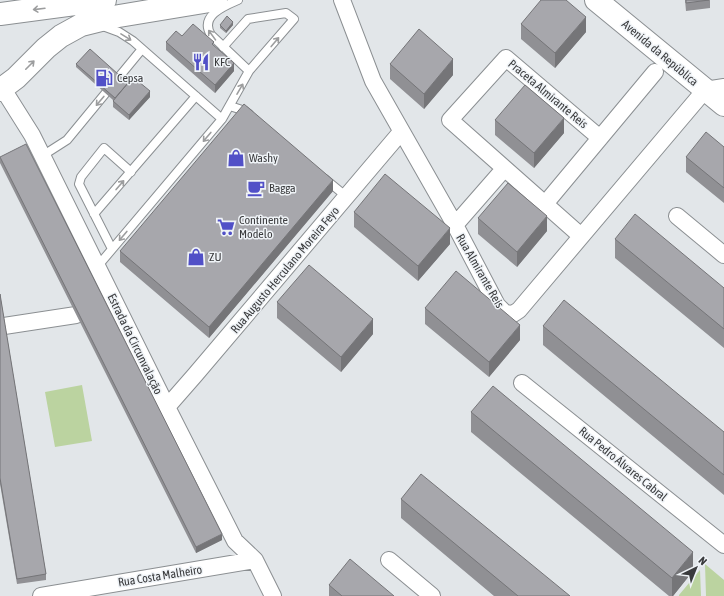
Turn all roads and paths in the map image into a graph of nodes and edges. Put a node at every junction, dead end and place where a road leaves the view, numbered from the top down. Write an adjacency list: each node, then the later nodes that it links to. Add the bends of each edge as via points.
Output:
1 (105, 0): 6 (street, one-way to 6)
2 (238, 0): 5 (lane)
3 (342, 0): 19 (street, Rua Almirante Reis, via 373,81)
4 (596, 0): 12 (street, Avenida da República)
5 (218, 4): 7 (street); 8 (lane, one-way to 5, via 208,30 208,24)
6 (0, 14)
7 (90, 22): 9 (lane, one-way to 9, via 119,32); 13 (street, one-way to 7, via 61,36)
8 (223, 47): 10 (lane); 10 (lane, one-way to 8, via 294,19 286,13 248,19)
9 (142, 49): 14 (lane); 21 (lane, one-way to 21, via 67,140)
10 (250, 71): 16 (lane, one-way to 10)
11 (655, 72): 20 (street)
12 (714, 88): 15 (street, Avenida da República); 30 (street, Rua Almirante Reis)
13 (1, 89): 21 (street, Estrada da Circunvalação, via 32,135)
14 (196, 96): 17 (lane); 23 (lane)
15 (724, 105)
16 (230, 106): 17 (lane); 18 (lane, via 244,111)
17 (222, 119): 31 (lane, one-way to 31)
18 (255, 120)
19 (401, 132): 25 (street, Rua Augusto Herculano Moreira Feyo); 29 (street, Rua Almirante Reis)
20 (600, 138): 22 (street, Praceta Almirante Reis, via 506,58 450,120); 26 (street)
21 (42, 156): 33 (street, Estrada da Circunvalação)
22 (504, 169): 26 (street, Praceta Almirante Reis); 29 (street)
23 (131, 172): 27 (lane, one-way to 23); 27 (lane, via 104,148 79,181)
24 (317, 172): 25 (lane)
25 (346, 197): 37 (street, Rua Augusto Herculano Moreira Feyo)
26 (545, 204): 30 (street, Praceta Almirante Reis)
27 (94, 214): 31 (lane)
28 (677, 216): 32 (street)
29 (455, 225): 30 (street, Rua Almirante Reis, via 497,305 505,313 513,314)
30 (581, 236)
31 (112, 249): 33 (lane)
32 (724, 255)
33 (97, 267): 37 (street, Estrada da Circunvalação, via 110,304)
34 (74, 310): 35 (street)
35 (3, 321)
36 (522, 382): 38 (street, Rua Pedro Álvares Cabral)
37 (166, 407): 39 (street, Estrada da Circunvalação, via 235,541)
38 (724, 545)
39 (255, 560): 41 (street, Rua Costa Malheiro); 42 (street, Estrada da Circunvalação)
40 (389, 560): 43 (street)
41 (41, 596)
42 (273, 596)
43 (432, 596)

